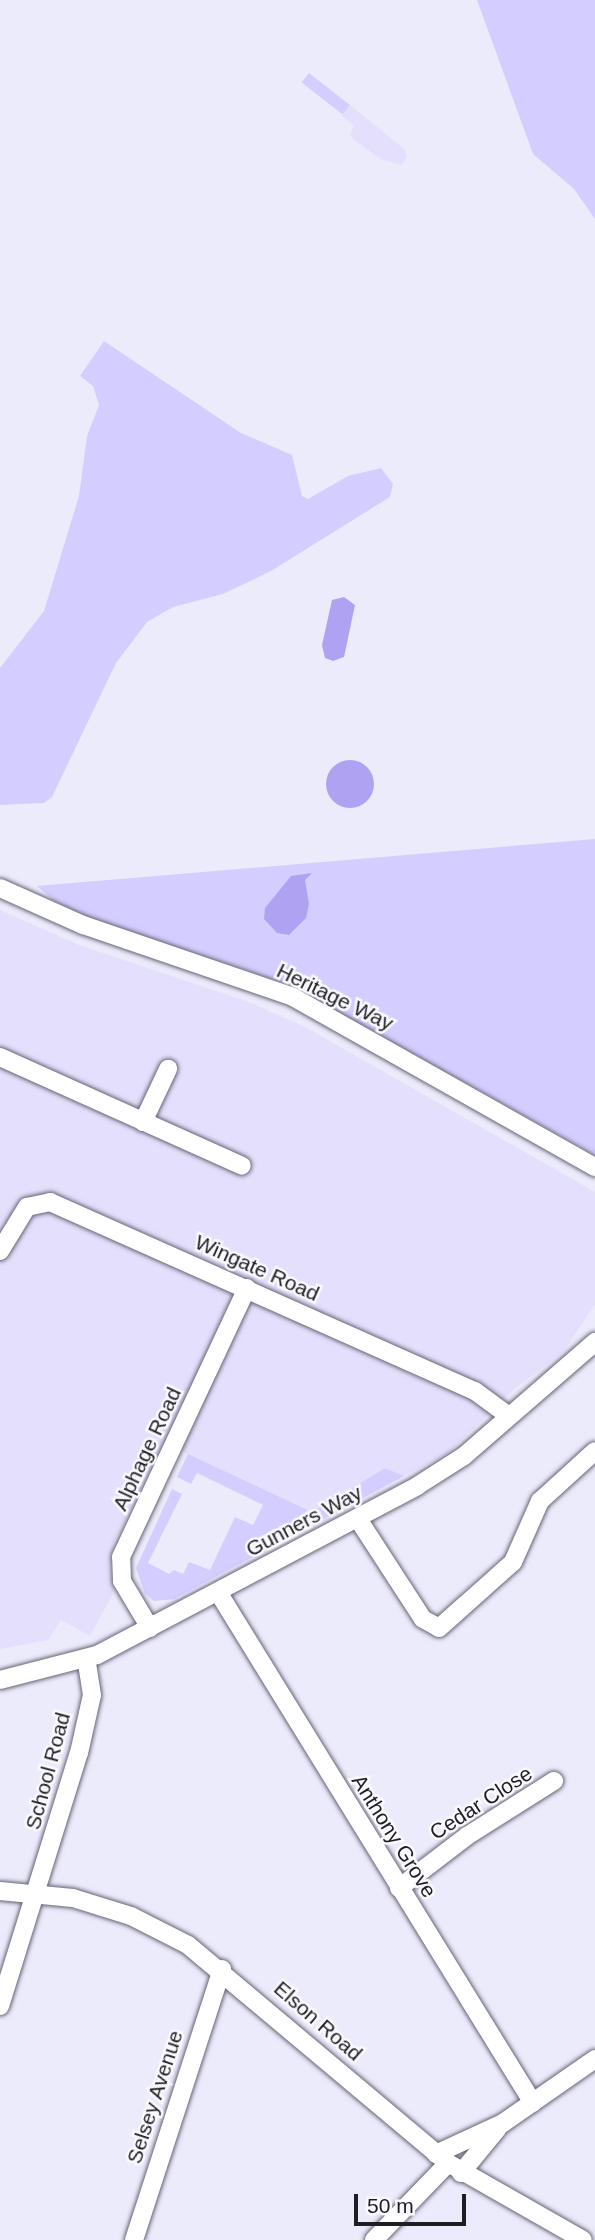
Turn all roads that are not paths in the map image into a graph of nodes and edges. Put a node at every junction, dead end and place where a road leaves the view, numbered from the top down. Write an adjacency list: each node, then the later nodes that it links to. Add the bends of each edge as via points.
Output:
1 (0, 888): 6 (street, Heritage Way, via 83,925 293,997)
2 (0, 1057): 4 (street)
3 (167, 1069): 4 (street)
4 (143, 1122): 5 (street)
5 (242, 1166)
6 (595, 1167)
7 (0, 1251): 8 (street, Wingate Road, via 27,1207 50,1202)
8 (247, 1288): 10 (street, Wingate Road, via 475,1391); 14 (street, Alphage Road, via 121,1557 122,1581)
9 (595, 1342): 10 (street, Gunners Way)
10 (509, 1416): 12 (street, Gunners Way, via 464,1456)
11 (595, 1451): 12 (street, via 540,1501 513,1562 439,1628 423,1619)
12 (358, 1519): 13 (street, Gunners Way)
13 (218, 1592): 14 (street, Gunners Way); 18 (street, Anthony Grove)
14 (150, 1628): 15 (street, Gunners Way)
15 (86, 1659): 16 (street, Gunners Way); 20 (street, School Road, via 92,1695)
16 (0, 1680)
17 (554, 1781): 18 (street, Cedar Close, via 467,1836)
18 (399, 1888): 24 (street, Anthony Grove)
19 (0, 1891): 20 (street, Elson Road)
20 (36, 1893): 21 (street, Elson Road, via 131,1916 188,1945); 22 (street, School Road)
21 (222, 1969): 26 (street, Elson Road); 27 (street, Selsey Avenue)
22 (0, 2006)
23 (595, 2059): 24 (street)
24 (533, 2103): 25 (street)
25 (503, 2123): 26 (street); 26 (street)
26 (449, 2163): 28 (street); 29 (street, Elson Road)
27 (134, 2240)
28 (374, 2240)
29 (583, 2240)

